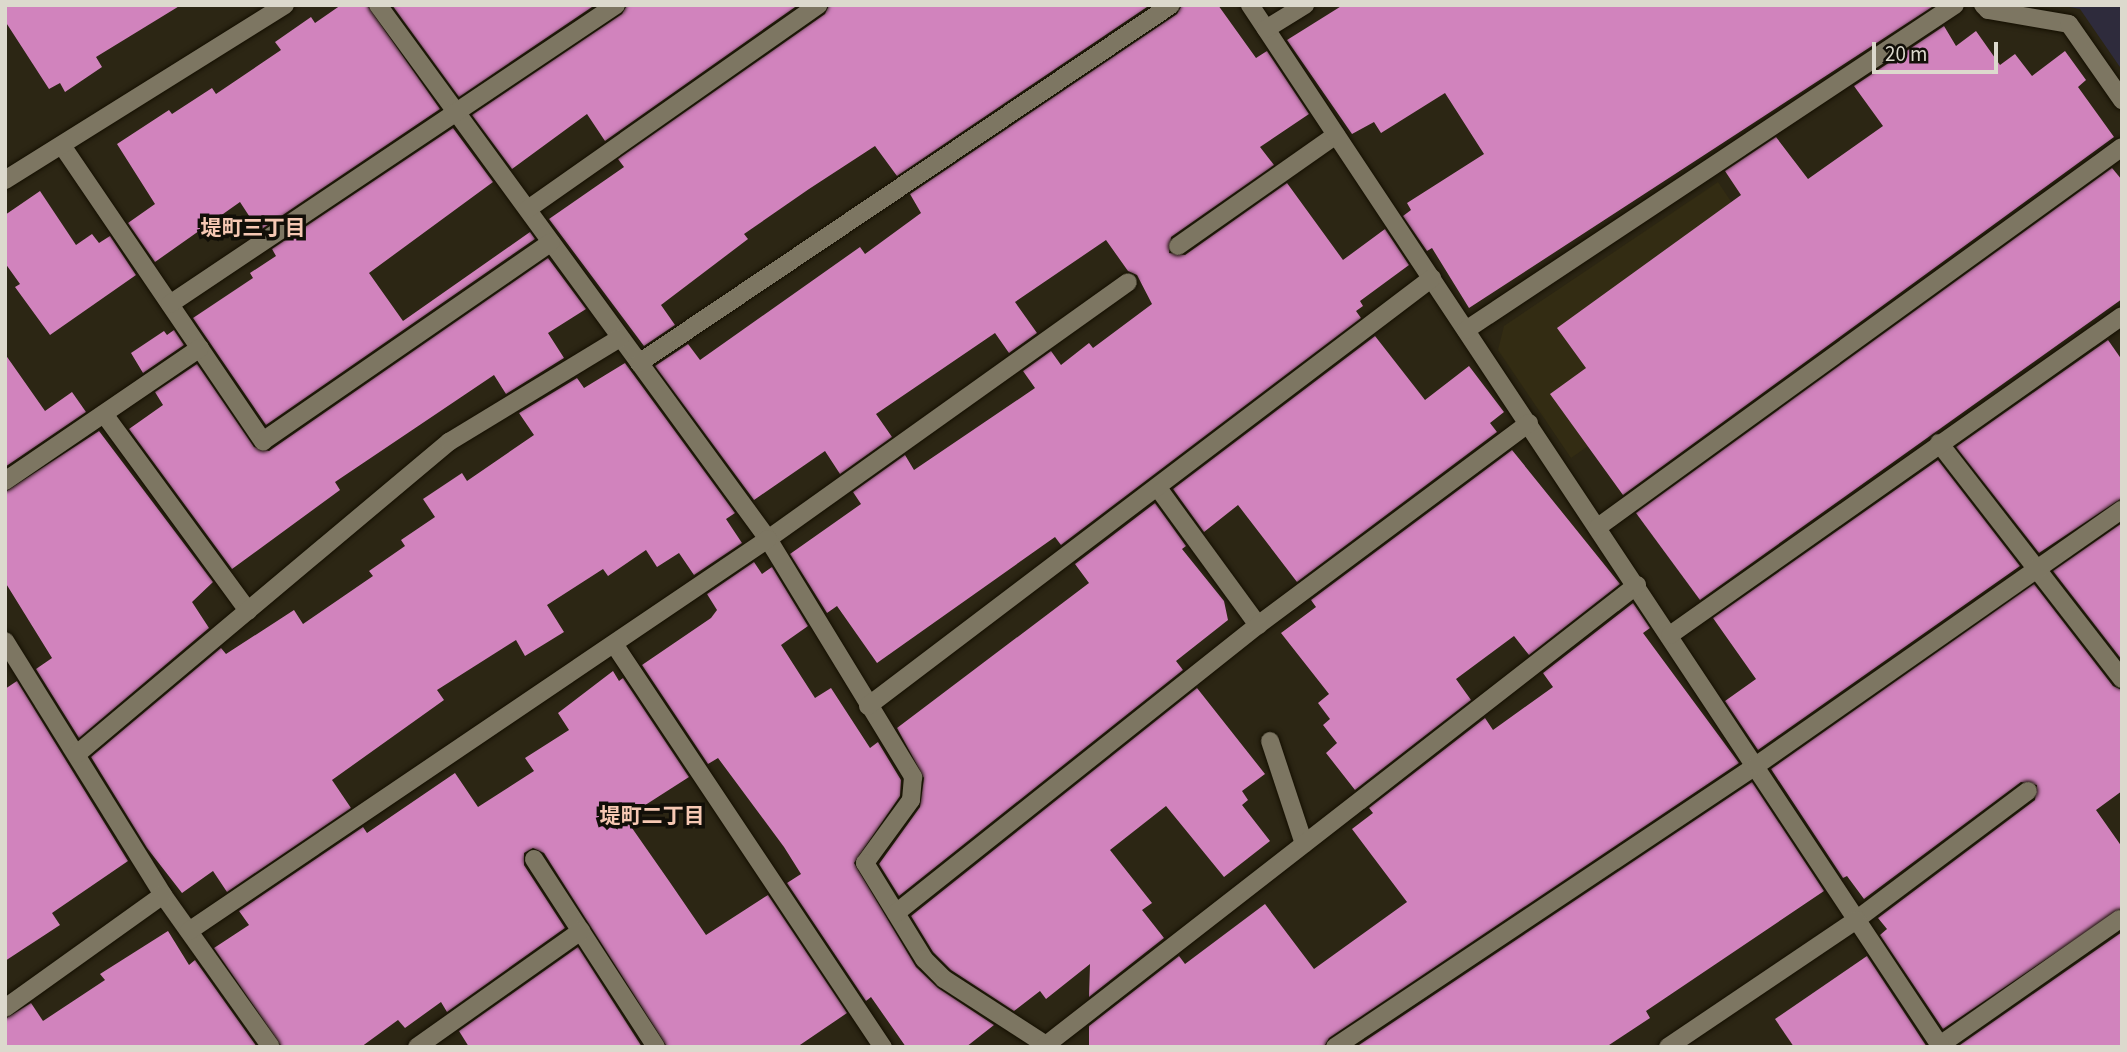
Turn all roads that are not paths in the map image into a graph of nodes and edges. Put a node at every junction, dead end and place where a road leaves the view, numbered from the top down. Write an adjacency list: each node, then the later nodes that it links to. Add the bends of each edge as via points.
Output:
1 (285, 5): 14 (street)
2 (378, 5): 12 (street)
3 (616, 5): 12 (street)
4 (818, 5): 17 (street)
5 (1171, 5): 27 (street)
6 (1250, 5): 10 (street)
7 (1305, 5): 10 (street)
8 (1955, 5): 24 (street)
9 (1983, 5): 11 (street, via 1988,10 2070,24)
10 (1266, 29): 13 (street)
11 (2122, 100)
12 (455, 113): 17 (street); 22 (street)
13 (1336, 135): 19 (street); 20 (street)
14 (64, 147): 16 (street); 22 (street)
15 (2122, 147): 34 (street)
16 (5, 180)
17 (528, 209): 18 (street)
18 (551, 242): 25 (street); 26 (street, via 263,441)
19 (1178, 246)
20 (1432, 278): 24 (street); 32 (street)
21 (1128, 282): 35 (street)
22 (170, 304): 26 (street)
23 (2122, 316): 30 (street)
24 (1466, 330): 29 (street)
25 (620, 338): 27 (street); 38 (street, via 449,442)
26 (200, 348): 28 (street)
27 (639, 363): 35 (street)
28 (104, 414): 31 (street); 38 (street)
29 (1529, 423): 34 (street); 39 (street)
30 (1939, 443): 36 (street); 40 (street)
31 (5, 481)
32 (1158, 488): 39 (street); 44 (street)
33 (2122, 509): 36 (street)
34 (1598, 527): 37 (street)
35 (768, 539): 42 (street); 44 (street)
36 (2036, 573): 43 (street); 47 (street)
37 (1637, 585): 40 (street); 49 (street)
38 (248, 611): 46 (street)
39 (1258, 625): 52 (street)
40 (1670, 635): 47 (street)
41 (5, 641): 46 (street)
42 (614, 644): 55 (street); 63 (street)
43 (2122, 679)
44 (868, 706): 52 (street, via 913,778 911,800 865,863)
45 (1270, 741): 49 (street)
46 (77, 754): 51 (street)
47 (1757, 765): 54 (street); 64 (street)
48 (2028, 791): 54 (street)
49 (1304, 844): 58 (street)
50 (534, 859): 56 (street)
51 (163, 895): 55 (street); 57 (street)
52 (896, 913): 58 (street, via 924,959 944,979)
53 (2120, 919): 59 (street)
54 (1856, 920): 59 (street); 65 (street)
55 (189, 931): 60 (street)
56 (581, 931): 61 (street); 62 (street)
57 (5, 1008)
58 (1047, 1046)
59 (1941, 1046)
60 (271, 1047)
61 (418, 1047)
62 (656, 1047)
63 (883, 1047)
64 (1335, 1047)
65 (1668, 1047)

